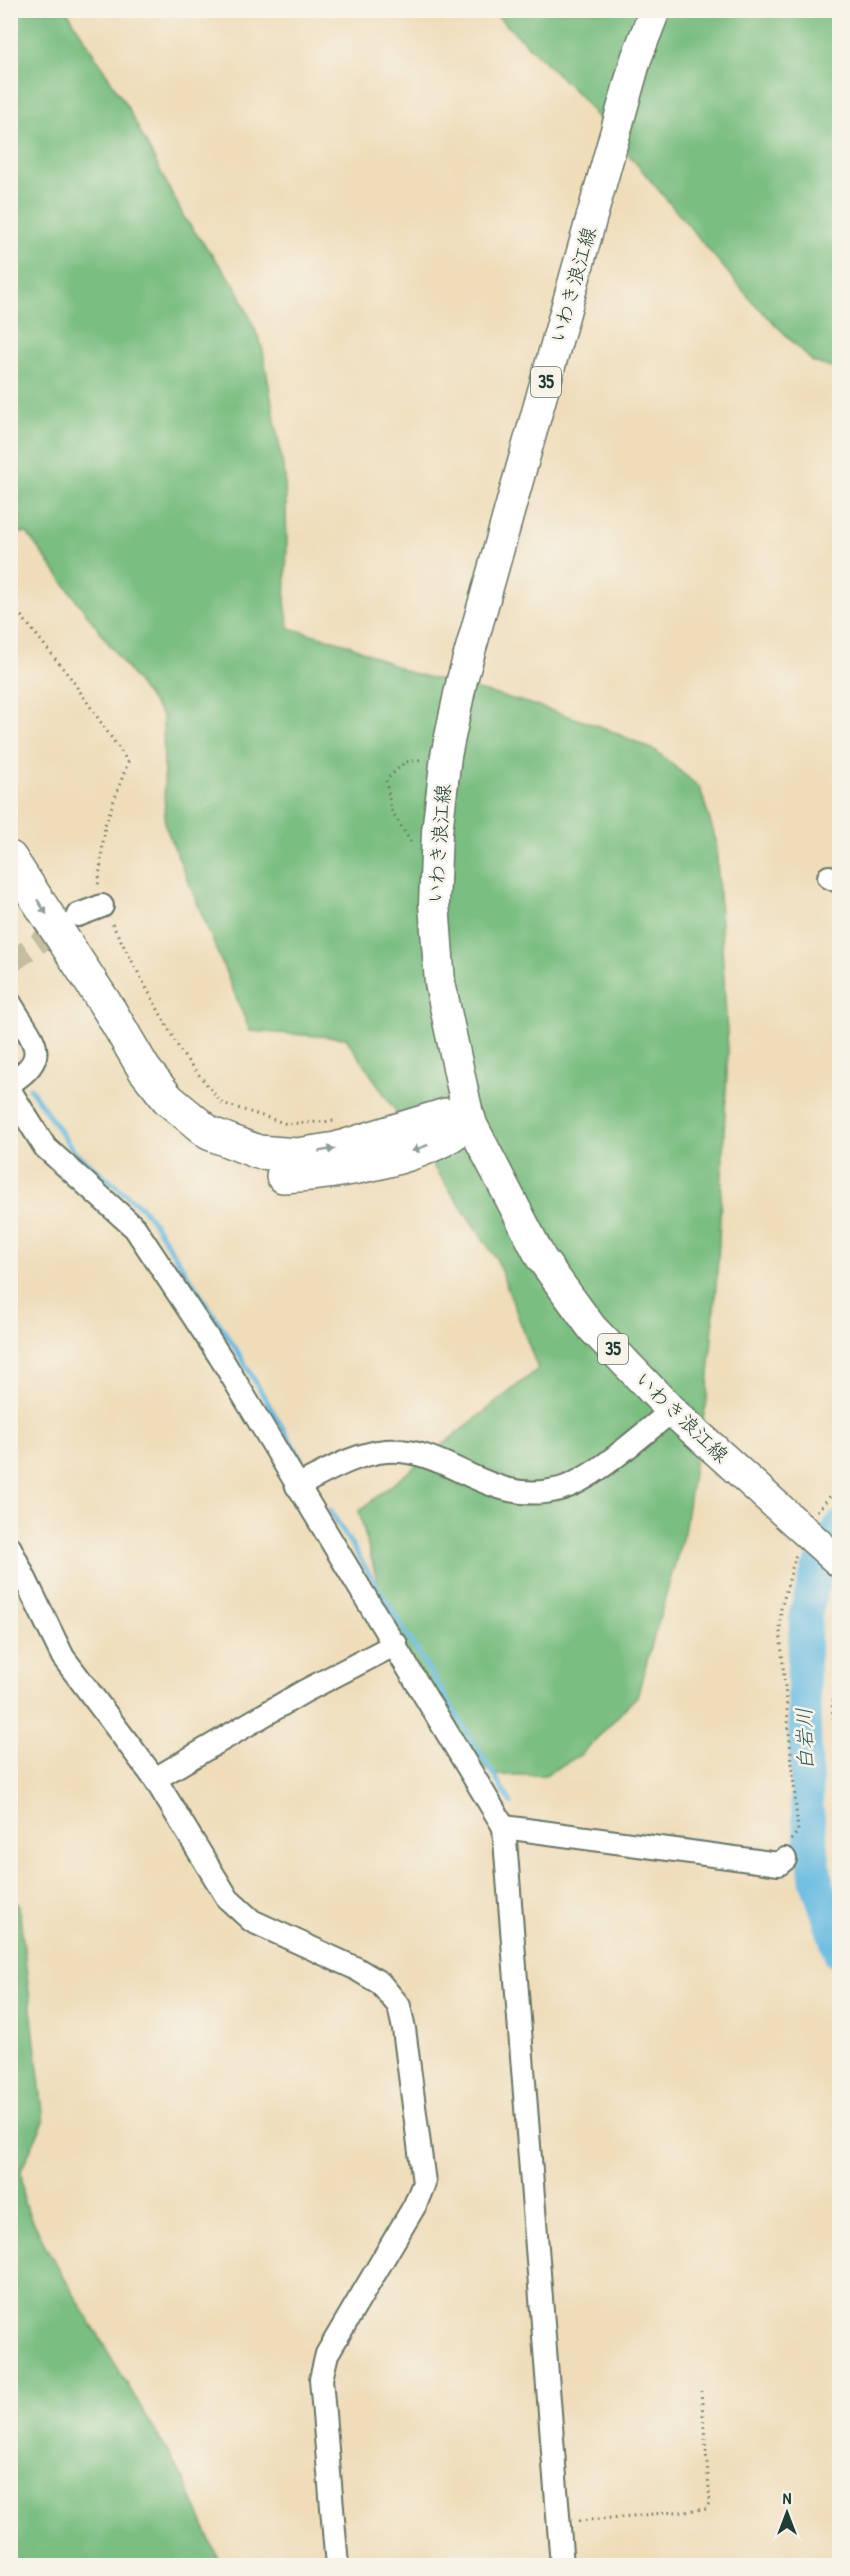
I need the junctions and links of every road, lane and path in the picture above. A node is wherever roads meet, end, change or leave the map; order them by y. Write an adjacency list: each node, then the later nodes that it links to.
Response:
1 (655, 10): 3 (main road, いわき浪江線 / 35)
2 (10, 602): 7 (path)
3 (446, 756): 4 (path); 12 (main road, いわき浪江線 / 35)
4 (416, 849)
5 (10, 858): 12 (highway, one-way to 12)
6 (10, 900): 12 (highway, one-way to 6)
7 (102, 906): 8 (street); 13 (path)
8 (78, 915)
9 (10, 1003): 10 (street)
10 (10, 1083)
11 (10, 1091): 16 (street)
12 (469, 1119): 14 (main road, いわき浪江線 / 35)
13 (346, 1121)
14 (672, 1411): 16 (street); 17 (main road, いわき浪江線 / 35)
15 (840, 1485): 17 (path)
16 (297, 1486): 20 (street)
17 (809, 1532): 19 (main road, いわき浪江線 / 35); 25 (path)
18 (10, 1548): 23 (street)
19 (840, 1563)
20 (396, 1644): 23 (street); 24 (street)
21 (840, 1658): 22 (path)
22 (840, 1760)
23 (155, 1779): 28 (street)
24 (504, 1827): 25 (street); 27 (street)
25 (786, 1852)
26 (701, 2391): 27 (path)
27 (559, 2523): 29 (street)
28 (337, 2565)
29 (562, 2565)

